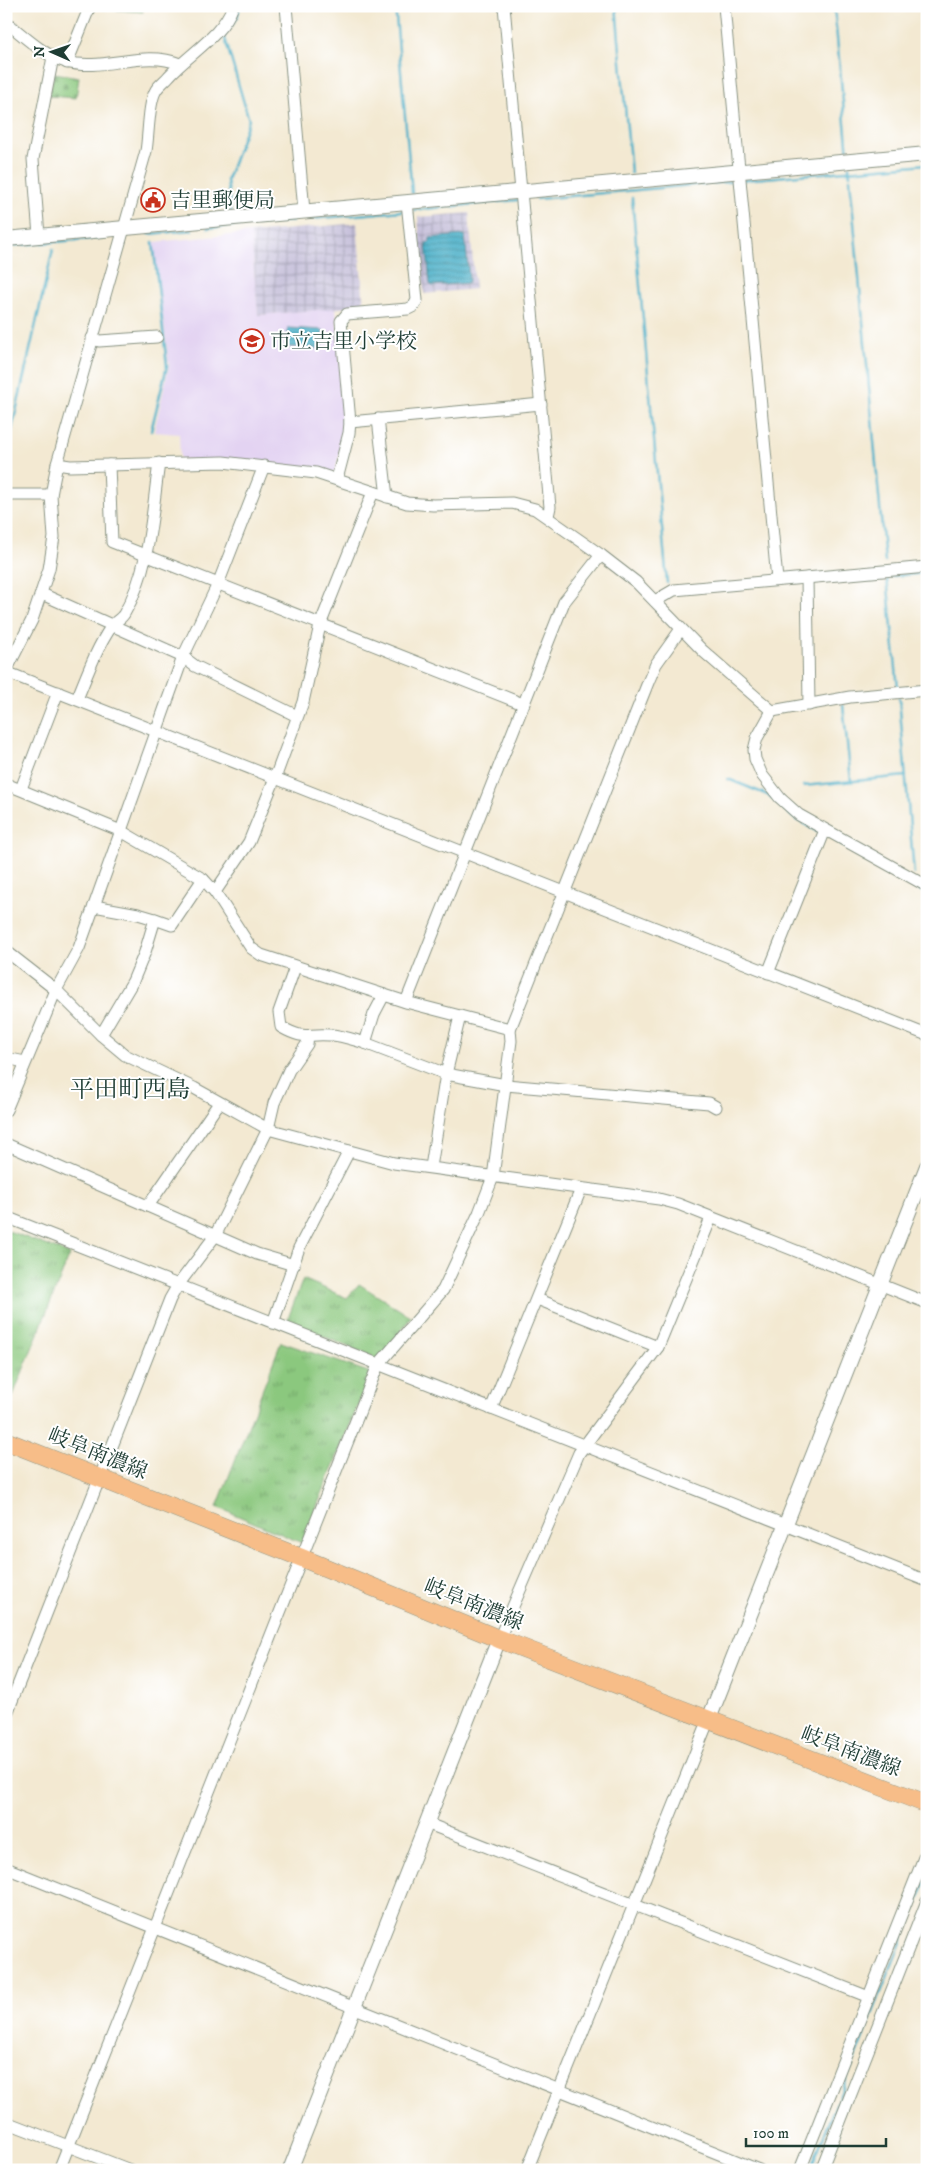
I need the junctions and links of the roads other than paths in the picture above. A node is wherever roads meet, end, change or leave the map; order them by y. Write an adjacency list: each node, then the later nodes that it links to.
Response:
1 (90, 6): 8 (street)
2 (233, 6): 9 (street)
3 (286, 6): 14 (street)
4 (504, 6): 12 (street)
5 (724, 6): 11 (street)
6 (6, 22): 7 (street)
7 (53, 58): 8 (street); 16 (street)
8 (67, 63): 9 (street)
9 (180, 64): 15 (street)
10 (927, 154): 11 (street)
11 (739, 177): 12 (street); 37 (street)
12 (521, 191): 13 (street); 20 (street)
13 (406, 202): 14 (street); 22 (street)
14 (304, 210): 15 (street)
15 (123, 228): 16 (street); 19 (street)
16 (39, 236): 17 (street)
17 (6, 239)
18 (157, 337): 19 (street)
19 (92, 338): 24 (street)
20 (541, 404): 21 (street); 32 (street)
21 (378, 419): 22 (street); 31 (street)
22 (350, 422): 27 (street)
23 (159, 463): 25 (street); 26 (street); 34 (street)
24 (57, 464): 25 (street); 30 (street)
25 (109, 465): 34 (street)
26 (264, 466): 27 (street); 38 (street)
27 (337, 479): 28 (street)
28 (373, 492): 31 (street); 42 (street)
29 (6, 495): 30 (street)
30 (51, 496): 39 (street)
31 (387, 496): 32 (street)
32 (548, 516): 33 (street)
33 (601, 555): 40 (street); 49 (street)
34 (146, 556): 38 (street); 41 (street)
35 (927, 567): 36 (street)
36 (807, 578): 37 (street); 50 (street)
37 (777, 580): 40 (street)
38 (218, 584): 42 (street); 44 (street)
39 (42, 594): 41 (street); 45 (street)
40 (655, 601): 43 (street)
41 (112, 625): 44 (street); 48 (street)
42 (320, 625): 49 (street); 52 (street)
43 (681, 629): 51 (street); 63 (street)
44 (183, 657): 52 (street); 53 (street)
45 (6, 671): 47 (street)
46 (927, 690): 50 (street)
47 (58, 692): 48 (street); 56 (street)
48 (76, 699): 53 (street)
49 (523, 704): 59 (street)
50 (809, 705): 51 (street)
51 (772, 711): 57 (street)
52 (297, 716): 54 (street)
53 (157, 732): 54 (street); 58 (street)
54 (275, 778): 59 (street); 62 (street)
55 (6, 784): 56 (street)
56 (21, 789): 58 (street)
57 (825, 830): 61 (street); 68 (street)
58 (121, 831): 60 (street); 64 (street)
59 (464, 852): 63 (street); 71 (street)
60 (203, 879): 62 (street); 65 (street)
61 (927, 886)
62 (215, 892): 67 (street)
63 (564, 893): 68 (street); 73 (street)
64 (94, 906): 65 (street); 69 (street)
65 (155, 919): 74 (street)
66 (6, 951): 69 (street)
67 (295, 967): 70 (street); 76 (street)
68 (768, 973): 75 (street)
69 (56, 990): 74 (street); 79 (street)
70 (384, 995): 71 (street); 77 (street)
71 (406, 1002): 72 (street)
72 (460, 1016): 73 (street); 80 (street)
73 (510, 1029): 81 (street)
74 (101, 1035): 82 (street)
75 (927, 1035)
76 (308, 1037): 77 (street); 85 (street)
77 (365, 1043): 80 (street)
78 (6, 1058): 79 (street)
79 (25, 1062): 84 (street)
80 (446, 1074): 81 (street); 89 (street)
81 (506, 1085): 83 (street); 90 (street)
82 (219, 1103): 85 (street); 92 (street)
83 (716, 1107)
84 (6, 1110)
85 (268, 1129): 87 (street); 95 (street)
86 (6, 1144): 92 (street)
87 (349, 1150): 89 (street); 96 (street)
88 (927, 1166): 97 (street)
89 (431, 1167): 90 (street)
90 (493, 1177): 91 (street); 103 (street)
91 (581, 1189): 94 (street); 99 (street)
92 (148, 1206): 95 (street)
93 (6, 1217): 98 (street)
94 (711, 1218): 97 (street); 102 (street)
95 (215, 1236): 96 (street); 98 (street)
96 (294, 1265): 101 (street)
97 (880, 1283): 100 (street); 108 (street)
98 (178, 1285): 101 (street); 107 (street)
99 (537, 1299): 102 (street); 104 (street)
100 (927, 1303)
101 (273, 1324): 103 (street)
102 (658, 1347): 106 (street)
103 (378, 1365): 104 (street); 109 (street)
104 (491, 1408): 106 (street)
105 (6, 1441): 107 (main road, 岐阜南濃線)
106 (583, 1444): 108 (street); 111 (street)
107 (100, 1478): 109 (main road, 岐阜南濃線); 112 (street)
108 (785, 1525): 110 (street); 113 (street)
109 (302, 1558): 111 (main road, 岐阜南濃線); 121 (street)
110 (927, 1580)
111 (499, 1640): 113 (main road, 岐阜南濃線); 115 (street)
112 (6, 1716)
113 (709, 1719): 114 (main road, 岐阜南濃線); 119 (street)
114 (927, 1804)
115 (426, 1823): 119 (street); 123 (street)
116 (927, 1850): 122 (street)
117 (6, 1868): 121 (street)
118 (927, 1901): 120 (street)
119 (635, 1904): 122 (street); 124 (street)
120 (923, 1922): 133 (street)
121 (155, 1928): 123 (street); 126 (street)
122 (869, 1997): 132 (street)
123 (353, 2007): 124 (street); 129 (street)
124 (558, 2089): 130 (street); 131 (street)
125 (6, 2122): 126 (street)
126 (68, 2146): 127 (street); 128 (street)
127 (59, 2170)
128 (130, 2170)
129 (290, 2170)
130 (527, 2170)
131 (759, 2170)
132 (800, 2170)
133 (820, 2170)

